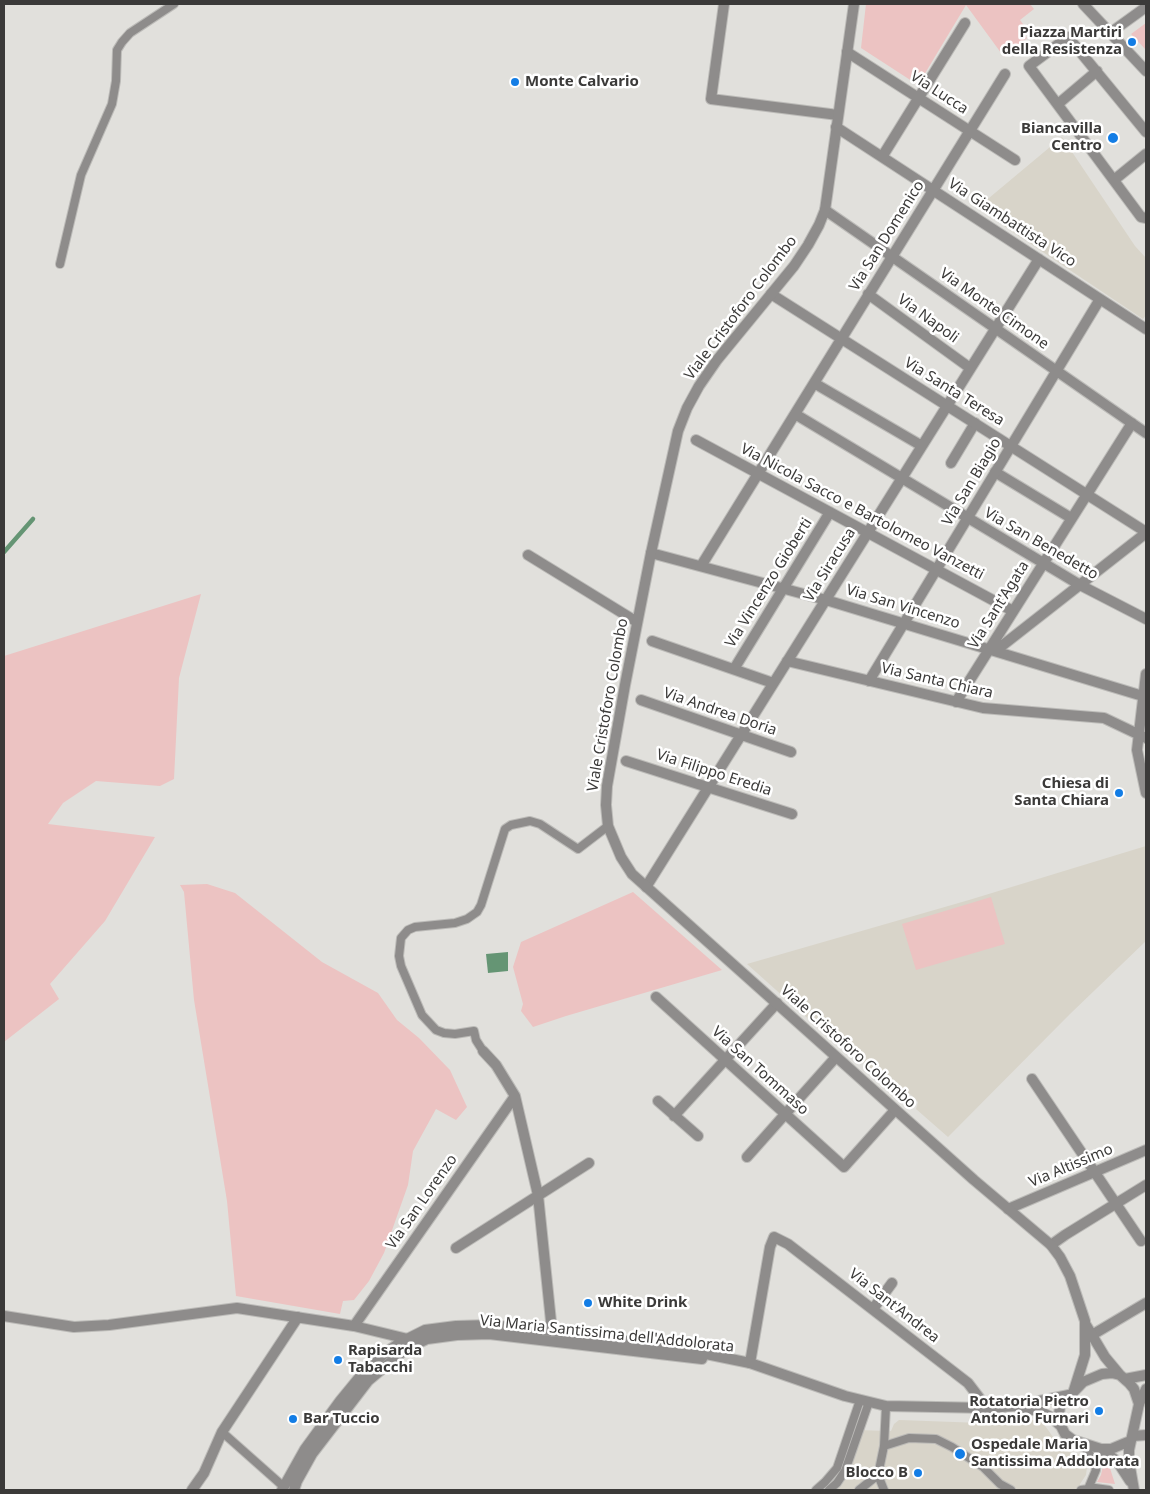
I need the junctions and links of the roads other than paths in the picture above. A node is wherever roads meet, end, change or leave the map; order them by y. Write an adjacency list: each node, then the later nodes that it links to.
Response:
1 (174, 4): 27 (lane)
2 (724, 4): 14 (street)
3 (854, 4): 8 (street, Viale Cristoforo Colombo)
4 (1083, 4): 7 (street)
5 (1146, 7): 7 (street)
6 (965, 23): 12 (street)
7 (1110, 33): 10 (street)
8 (847, 52): 12 (street, Via Lucca); 14 (street, Viale Cristoforo Colombo)
9 (1097, 71): 13 (street); 13 (street); 17 (street)
10 (1146, 71)
11 (1005, 74): 16 (street, Via San Domenico)
12 (918, 98): 16 (street, Via Lucca); 19 (street)
13 (1058, 104): 21 (street)
14 (838, 115): 15 (street, Viale Cristoforo Colombo)
15 (836, 127): 19 (street, Via Giambattista Vico); 23 (street, Viale Cristoforo Colombo)
16 (970, 130): 20 (street, Via Lucca); 22 (street, Via San Domenico)
17 (1146, 132)
18 (1146, 154): 21 (street)
19 (882, 157): 22 (street, Via Giambattista Vico)
20 (1015, 160)
21 (1114, 180): 24 (street)
22 (933, 190): 25 (street, Via San Domenico); 26 (street, Via Giambattista Vico)
23 (824, 210): 25 (street, Via Monte Cimone); 28 (street, Viale Cristoforo Colombo)
24 (1146, 218)
25 (892, 256): 29 (street, Via San Domenico); 31 (street, Via Monte Cimone)
26 (1038, 259): 30 (street, Via Giambattista Vico); 31 (street, Via Siracusa)
27 (60, 264)
28 (771, 294): 33 (street, Via Santa Teresa); 55 (street, Viale Cristoforo Colombo)
29 (868, 294): 33 (street, Via San Domenico); 34 (street, Via Napoli)
30 (1100, 299): 32 (street, Via Giambattista Vico); 35 (street, Via San Biagio)
31 (995, 328): 34 (street, Via Siracusa); 35 (street, Via Monte Cimone)
32 (1146, 329)
33 (841, 339): 36 (street, Via San Domenico); 37 (street, Via Santa Teresa)
34 (970, 368): 37 (street, Via Siracusa)
35 (1057, 370): 39 (street, Via Monte Cimone); 44 (street, Via San Biagio)
36 (814, 383): 38 (street, Via San Domenico); 43 (street)
37 (947, 406): 40 (street, Via Santa Teresa); 43 (street, Via Siracusa)
38 (795, 414): 47 (street, Via San Domenico); 48 (street, Via San Benedetto)
39 (1132, 422): 41 (street, Via Monte Cimone); 49 (street, Via Sant'Agata)
40 (975, 423): 44 (street, Via Santa Teresa); 45 (street)
41 (1146, 433)
42 (696, 440): 47 (street, Via Nicola Sacco e Bartolomeo Vanzetti)
43 (922, 446): 48 (street, Via Siracusa)
44 (1011, 446): 46 (street, Via San Biagio); 49 (street, Via Santa Teresa)
45 (951, 463)
46 (995, 472): 51 (street, Via San Biagio); 52 (street)
47 (758, 474): 50 (street, Via Nicola Sacco e Bartolomeo Vanzetti); 58 (street, Via San Domenico)
48 (902, 478): 51 (street, Via San Benedetto); 53 (street, Via Siracusa)
49 (1087, 494): 52 (street, Via Sant'Agata); 54 (street, Via Santa Teresa)
50 (830, 512): 53 (street, Via Nicola Sacco e Bartolomeo Vanzetti); 61 (street, Via Vincenzo Gioberti)
51 (968, 518): 57 (street, Via San Benedetto); 59 (street, Via San Biagio)
52 (1071, 518): 57 (street, Via Sant'Agata)
53 (868, 532): 59 (street, Via Nicola Sacco e Bartolomeo Vanzetti); 62 (street, Via Siracusa)
54 (1146, 533): 60 (street)
55 (651, 552): 58 (street, Via San Vincenzo); 65 (street, Viale Cristoforo Colombo)
56 (528, 555): 65 (street)
57 (1043, 563): 60 (street, Via San Benedetto); 63 (street, Via Sant'Agata)
58 (701, 566): 61 (street, Via San Vincenzo)
59 (936, 569): 63 (street, Via Nicola Sacco e Bartolomeo Vanzetti); 66 (street, Via San Biagio)
60 (1080, 585): 64 (street, Via San Benedetto); 68 (street)
61 (784, 588): 62 (street, Via San Vincenzo); 70 (street, Via Vincenzo Gioberti)
62 (826, 600): 66 (street, Via San Vincenzo); 69 (street, Via Siracusa)
63 (1013, 611): 68 (street, Via Sant'Agata)
64 (1146, 619)
65 (637, 622): 84 (street, Viale Cristoforo Colombo)
66 (904, 623): 68 (street, Via San Vincenzo); 72 (street, Via San Biagio)
67 (652, 641): 70 (street)
68 (989, 649): 74 (street, Via San Vincenzo); 76 (street, Via Sant'Agata)
69 (787, 661): 72 (street, Via Santa Chiara); 73 (street, Via Siracusa)
70 (734, 669): 73 (street)
71 (1146, 674): 74 (street)
72 (869, 681): 76 (street, Via Santa Chiara)
73 (773, 683): 77 (street, Via Siracusa)
74 (1145, 696): 78 (street)
75 (640, 700): 77 (street, Via Andrea Doria)
76 (956, 702): 78 (street, Via Santa Chiara)
77 (741, 735): 79 (street, Via Andrea Doria); 81 (street, Via Siracusa)
78 (1142, 736): 82 (street)
79 (790, 752)
80 (626, 761): 81 (street, Via Filippo Eredia)
81 (708, 787): 83 (street, Via Filippo Eredia); 85 (street, Via Siracusa)
82 (1146, 792)
83 (792, 814)
84 (608, 826): 85 (street, Viale Cristoforo Colombo); 88 (lane)
85 (646, 887): 87 (street, Viale Cristoforo Colombo)
86 (656, 997): 90 (street, Via San Tommaso)
87 (777, 1003): 89 (street, Viale Cristoforo Colombo); 90 (street)
88 (483, 1051): 92 (street)
89 (836, 1057): 94 (street, Viale Cristoforo Colombo); 95 (street)
90 (725, 1060): 95 (street, Via San Tommaso); 96 (street)
91 (1032, 1079): 101 (street)
92 (515, 1096): 103 (street); 115 (street, Via San Lorenzo)
93 (658, 1101): 96 (street)
94 (895, 1110): 95 (street, Via San Tommaso); 105 (street, Viale Cristoforo Colombo)
95 (786, 1114): 99 (street)
96 (674, 1116): 97 (street)
97 (698, 1136)
98 (1146, 1150): 101 (street, Via Altissimo)
99 (747, 1157)
100 (589, 1163): 103 (street)
101 (1094, 1172): 104 (street); 105 (street, Via Altissimo)
102 (1146, 1185): 104 (street)
103 (538, 1195): 108 (street); 116 (street)
104 (1116, 1204): 106 (street); 107 (street)
105 (1008, 1209): 107 (street, Viale Cristoforo Colombo)
106 (1141, 1241)
107 (1050, 1246): 114 (street, Viale Cristoforo Colombo)
108 (456, 1248)
109 (892, 1283): 111 (street)
110 (1146, 1303): 117 (street)
111 (874, 1309): 120 (street, Via Sant'Andrea); 129 (street, Via Sant'Andrea)
112 (4, 1316): 113 (street)
113 (298, 1317): 115 (street); 131 (street)
114 (1084, 1322): 117 (street); 124 (street)
115 (354, 1326): 118 (street)
116 (552, 1332): 118 (street, Via Maria Santissima dell'Addolorata); 120 (street, Via Maria Santissima dell'Addolorata)
117 (1092, 1335): 122 (street)
118 (409, 1338): 119 (street); 139 (street, Via Maria Santissima dell'Addolorata)
119 (419, 1343): 120 (street, Via Maria Santissima dell'Addolorata); 139 (street, Via Maria Santissima dell'Addolorata)
120 (750, 1363): 125 (street, Via Maria Santissima dell'Addolorata)
121 (1146, 1375): 122 (street)
122 (1123, 1377): 124 (street); 126 (street)
123 (1146, 1389): 126 (street)
124 (1071, 1393): 128 (street); 130 (street)
125 (864, 1401): 127 (street, Via Maria Santissima dell'Addolorata); 141 (lane); 142 (lane)
126 (1139, 1404): 133 (street)
127 (886, 1406): 129 (street, Via Maria Santissima dell'Addolorata); 135 (lane)
128 (1015, 1406): 129 (street, Via Maria Santissima dell'Addolorata); 130 (street)
129 (987, 1408)
130 (1061, 1426): 134 (street)
131 (222, 1432): 139 (lane); 140 (street)
132 (1146, 1435): 133 (street)
133 (1132, 1438): 136 (street); 138 (street)
134 (1081, 1444): 136 (street); 146 (lane)
135 (884, 1446): 137 (lane); 145 (lane)
136 (1100, 1449): 138 (street)
137 (878, 1475): 143 (lane); 144 (lane)
138 (1133, 1487)
139 (286, 1489)
140 (192, 1490)
141 (816, 1490)
142 (828, 1490)
143 (859, 1490)
144 (884, 1490)
145 (1011, 1490)
146 (1085, 1490): 147 (lane)
147 (1109, 1490)

